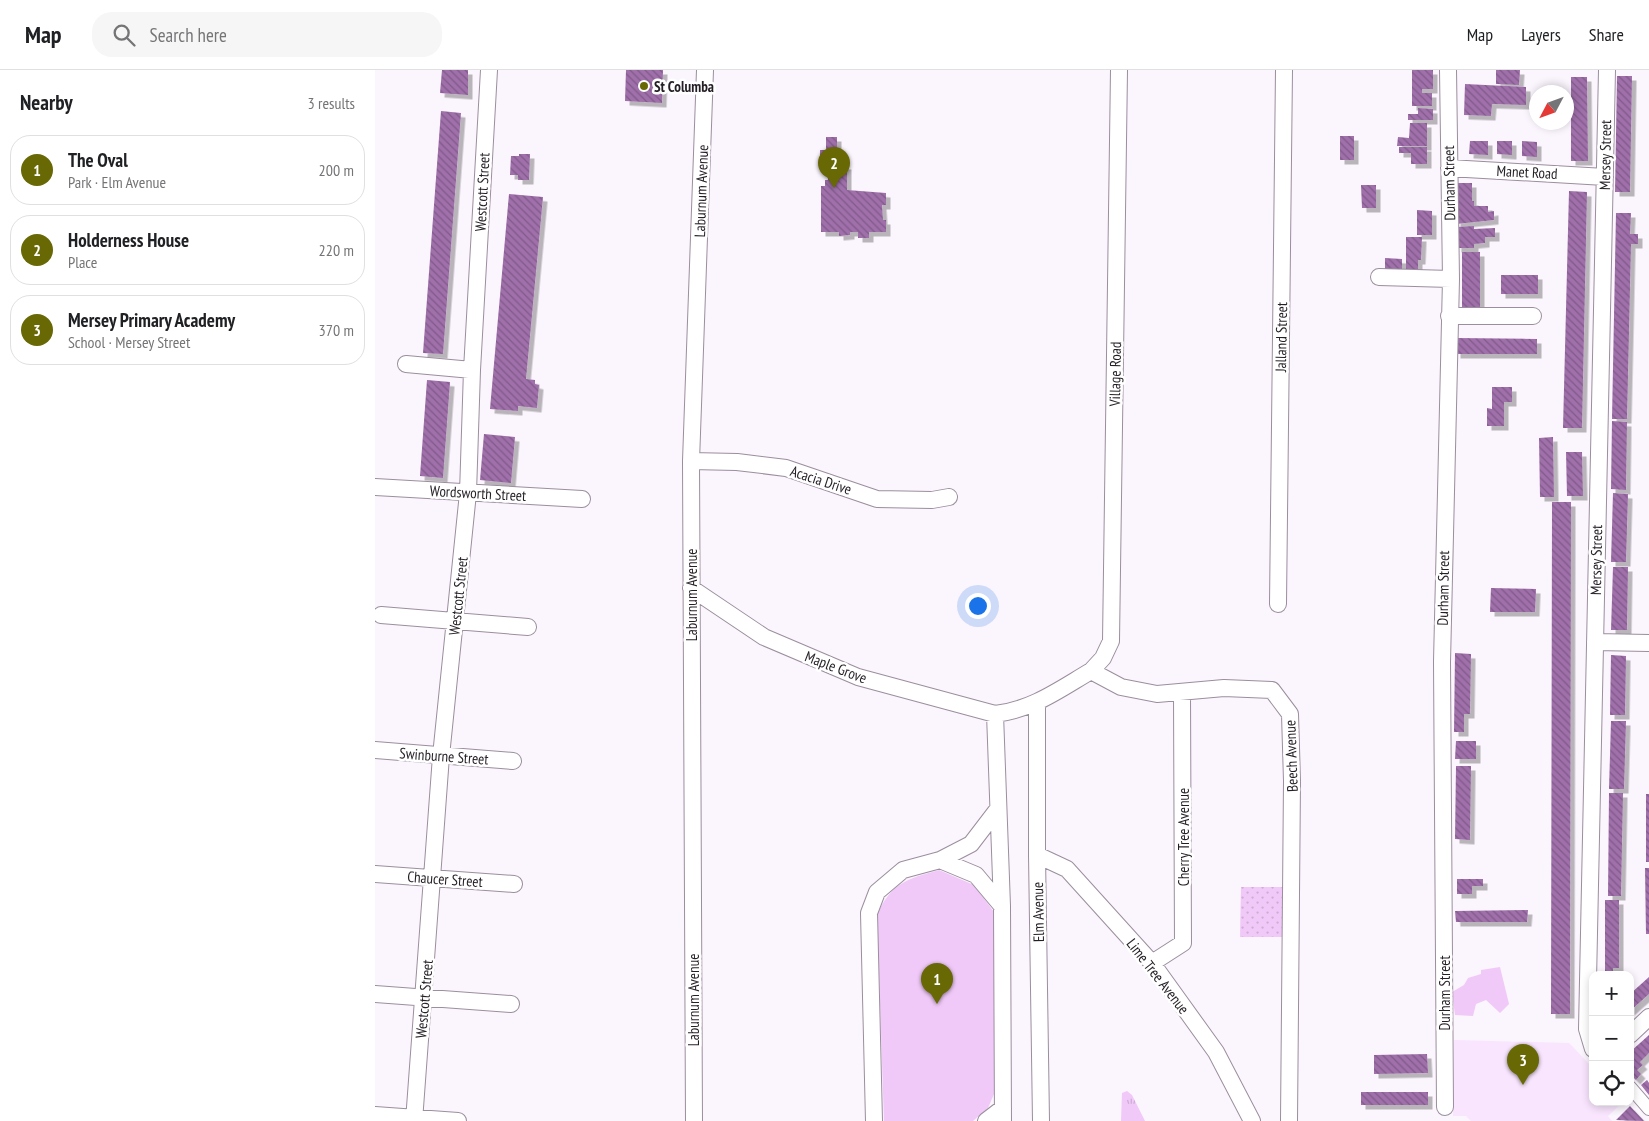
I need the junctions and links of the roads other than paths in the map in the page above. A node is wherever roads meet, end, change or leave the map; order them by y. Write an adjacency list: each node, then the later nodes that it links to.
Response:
1 (489, 70): 14 (street, Westcott Street)
2 (705, 70): 15 (street, Laburnum Avenue)
3 (1119, 70): 27 (street, Village Road)
4 (1284, 70): 21 (street, Jalland Street)
5 (1448, 70): 7 (street, Durham Street)
6 (1607, 70): 8 (street, Mersey Street)
7 (1449, 168): 8 (street, Manet Road); 10 (street, Durham Street)
8 (1605, 176): 25 (street, Mersey Street)
9 (1379, 277): 10 (street)
10 (1451, 279): 11 (street, Durham Street)
11 (1449, 316): 12 (street); 49 (street, Durham Street)
12 (1533, 316)
13 (406, 364): 14 (street)
14 (472, 370): 17 (street, Westcott Street)
15 (691, 461): 18 (street, Acacia Drive); 20 (street, Laburnum Avenue)
16 (375, 487): 17 (street, Wordsworth Street)
17 (468, 493): 19 (street, Wordsworth Street); 23 (street, Westcott Street)
18 (949, 497)
19 (582, 499)
20 (691, 588): 30 (street, Maple Grove); 55 (street, Laburnum Avenue)
21 (1278, 604)
22 (381, 616): 23 (street)
23 (455, 622): 24 (street); 32 (street, Westcott Street)
24 (528, 627)
25 (1595, 642): 26 (street); 47 (street, Mersey Street)
26 (1649, 643)
27 (1091, 671): 28 (street, Beech Avenue); 29 (street)
28 (1182, 694): 41 (street, Cherry Tree Avenue); 60 (street, Beech Avenue)
29 (1037, 703): 30 (street); 35 (street, Elm Avenue)
30 (995, 714): 34 (street)
31 (375, 750): 32 (street, Swinburne Street)
32 (441, 756): 33 (street, Swinburne Street); 38 (street, Westcott Street)
33 (513, 761)
34 (997, 810): 36 (street); 40 (street)
35 (1037, 855): 41 (street, Lime Tree Avenue); 58 (street, Elm Avenue)
36 (940, 860): 40 (street); 56 (street)
37 (375, 874): 38 (street, Chaucer Street)
38 (434, 879): 39 (street, Chaucer Street); 43 (street, Westcott Street)
39 (514, 884)
40 (1002, 906): 51 (street)
41 (1152, 963): 59 (street, Lime Tree Avenue)
42 (375, 994): 43 (street)
43 (424, 999): 44 (street); 53 (street, Westcott Street)
44 (511, 1004)
45 (1649, 1017): 46 (street)
46 (1634, 1031)
47 (1589, 1036)
48 (1634, 1092): 50 (street)
49 (1445, 1107)
50 (1649, 1109)
51 (1003, 1114): 57 (street)
52 (375, 1115): 53 (street)
53 (414, 1119): 54 (street)
54 (459, 1121)
55 (694, 1121)
56 (874, 1121)
57 (987, 1121)
58 (1041, 1121)
59 (1252, 1121)
60 (1289, 1121)

